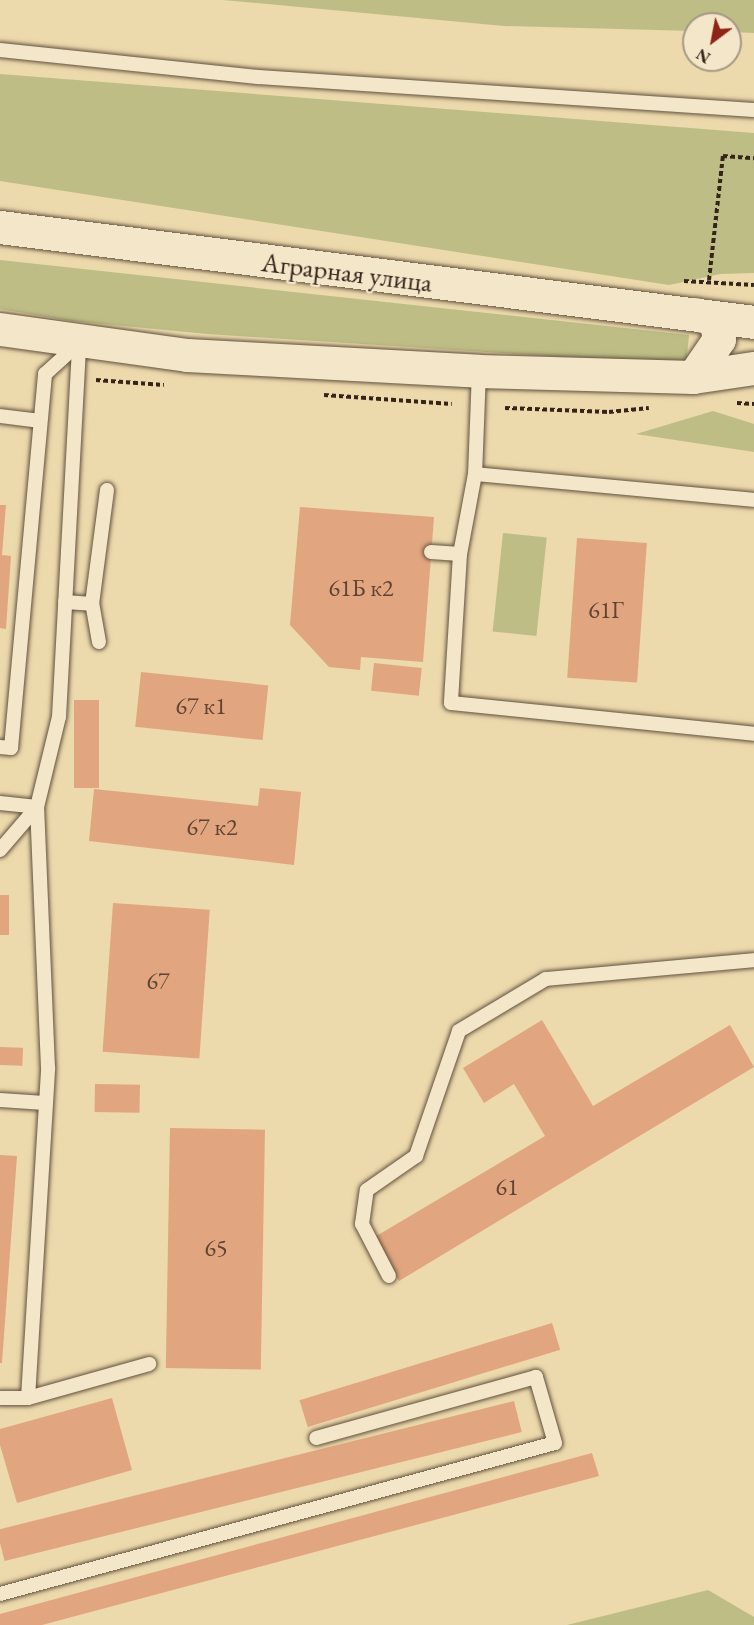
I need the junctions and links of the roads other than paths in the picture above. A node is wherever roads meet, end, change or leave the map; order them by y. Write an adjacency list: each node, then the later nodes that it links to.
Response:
1 (0, 50): 2 (lane)
2 (754, 110)
3 (0, 226): 4 (street, Аграрная улица)
4 (695, 314): 5 (street, Аграрная улица); 10 (street, Аграрная улица)
5 (754, 322)
6 (0, 329): 7 (street)
7 (79, 343): 9 (street); 12 (lane); 18 (lane)
8 (754, 368): 10 (street)
9 (479, 371): 10 (street); 13 (lane)
10 (693, 377)
11 (0, 416): 12 (lane)
12 (40, 420): 22 (lane)
13 (474, 474): 15 (lane); 17 (lane)
14 (107, 490): 19 (lane)
15 (754, 500)
16 (431, 552): 17 (lane)
17 (460, 554): 21 (lane)
18 (65, 602): 19 (lane); 24 (lane)
19 (92, 604): 20 (lane)
20 (99, 642)
21 (754, 734)
22 (0, 747)
23 (0, 803): 24 (lane)
24 (36, 807): 25 (lane); 28 (lane)
25 (0, 850)
26 (754, 960): 29 (lane)
27 (0, 1100): 28 (lane)
28 (45, 1103): 32 (lane)
29 (389, 1276)
30 (149, 1364): 32 (lane)
31 (0, 1398): 32 (lane)
32 (28, 1398)
33 (316, 1438): 34 (lane)
34 (0, 1594)

